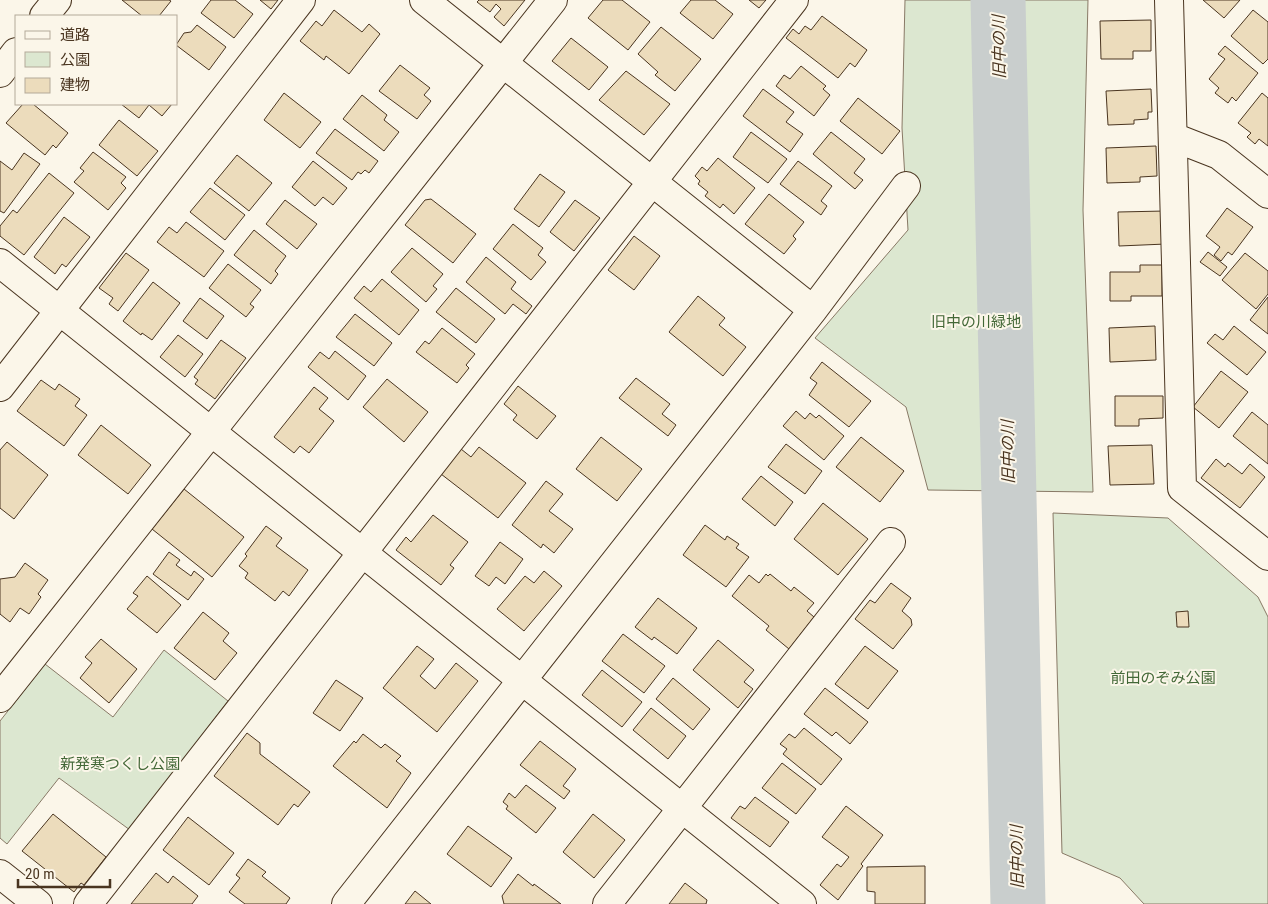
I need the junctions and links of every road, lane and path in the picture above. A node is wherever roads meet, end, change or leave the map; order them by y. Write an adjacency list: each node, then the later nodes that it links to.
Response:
1 (57, 0): 7 (street)
2 (301, 0): 17 (street)
3 (424, 0): 9 (street)
4 (553, 0): 9 (street)
5 (794, 0): 12 (street)
6 (1169, 0): 11 (street)
7 (45, 15)
8 (15, 53): 10 (street)
9 (503, 64): 12 (street); 19 (street)
10 (0, 73)
11 (1173, 137): 14 (street); 22 (street)
12 (652, 180): 16 (street); 21 (street)
13 (906, 186): 16 (street)
14 (1268, 194)
15 (0, 263): 17 (street)
16 (813, 310): 23 (street)
17 (60, 311): 18 (street); 19 (street)
18 (0, 387)
19 (212, 431): 21 (street); 24 (street)
20 (891, 542): 25 (street)
21 (363, 551): 23 (street); 28 (street)
22 (1266, 551)
23 (523, 679): 25 (street); 29 (street)
24 (0, 698)
25 (684, 808): 30 (street); 31 (street)
26 (0, 874): 27 (street)
27 (38, 904)
28 (88, 904)
29 (346, 904)
30 (607, 904)
31 (802, 904)

